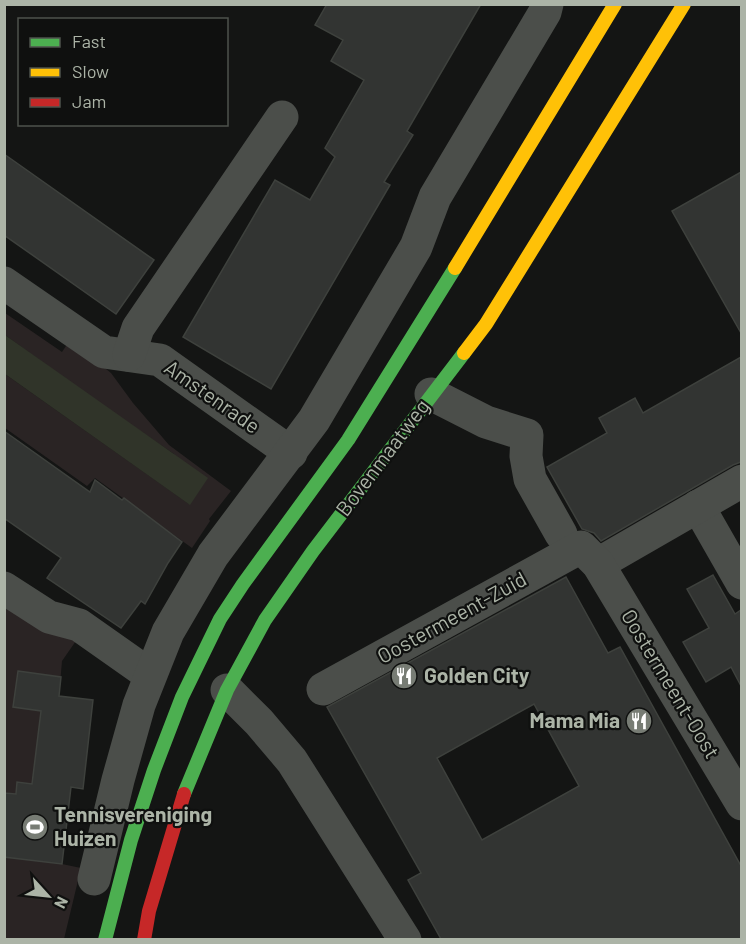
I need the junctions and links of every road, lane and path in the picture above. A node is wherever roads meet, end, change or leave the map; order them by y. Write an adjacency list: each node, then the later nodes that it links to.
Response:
1 (548, 4): 8 (street)
2 (615, 4): 19 (street, Bovenmaatweg)
3 (684, 4): 7 (street, Bovenmaatweg)
4 (282, 117): 6 (street)
5 (4, 283): 6 (street, Amstenrade)
6 (129, 355): 8 (street, Amstenrade)
7 (431, 394): 11 (street, Oostermeent-Oost); 16 (street, Bovenmaatweg)
8 (291, 453): 14 (street)
9 (741, 481): 10 (street, Oostermeent-Zuid)
10 (698, 506): 11 (street, Oostermeent-Zuid); 12 (street)
11 (580, 548): 15 (street, Oostermeent-Zuid); 17 (street, Oostermeent-Oost)
12 (741, 584)
13 (4, 588): 14 (street)
14 (150, 675): 18 (street)
15 (323, 689)
16 (227, 690): 20 (street, Bovenmaatweg); 21 (street)
17 (741, 804)
18 (94, 879)
19 (105, 939)
20 (144, 939)
21 (405, 939)

